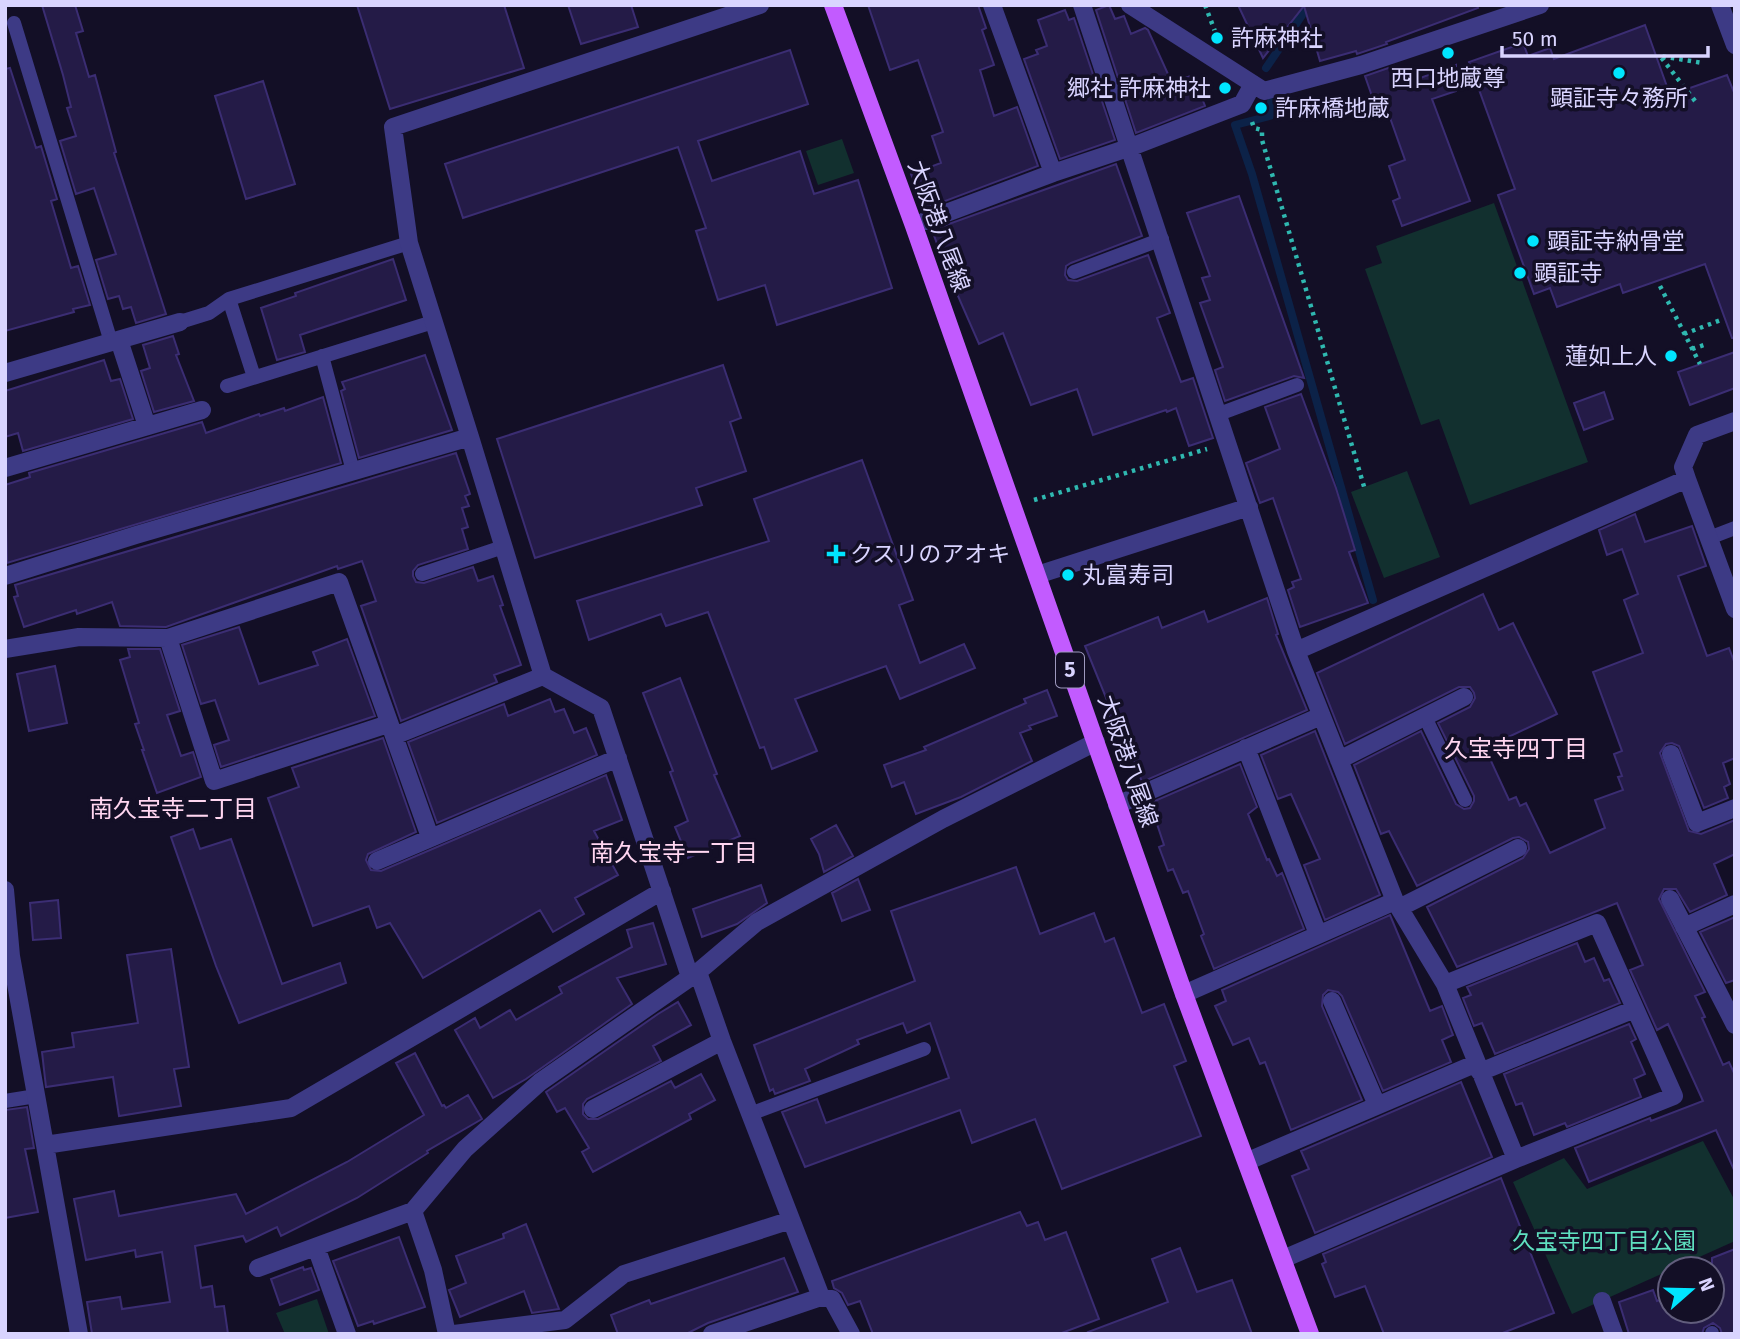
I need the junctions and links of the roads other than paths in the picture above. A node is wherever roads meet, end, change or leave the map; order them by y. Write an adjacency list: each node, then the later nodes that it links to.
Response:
1 (760, 5): 15 (street)
2 (833, 5): 39 (main road, 大阪港八尾線 / 5)
3 (992, 5): 12 (street)
4 (1083, 5): 11 (street)
5 (1130, 5): 10 (street)
6 (1720, 5): 9 (street)
7 (1534, 6): 10 (street)
8 (13, 23): 20 (lane)
9 (1735, 45)
10 (1254, 84): 11 (street)
11 (1131, 147): 12 (street); 14 (street)
12 (1053, 173): 13 (street)
13 (925, 221)
14 (1161, 239): 16 (lane); 27 (street)
15 (409, 243): 17 (lane); 19 (street)
16 (1074, 272)
17 (229, 299): 18 (lane); 23 (lane)
18 (180, 322): 20 (street)
19 (433, 322): 21 (lane); 30 (street)
20 (115, 341): 22 (street); 29 (street)
21 (322, 356): 23 (lane); 32 (lane)
22 (5, 373)
23 (254, 377): 25 (lane)
24 (1297, 385): 27 (lane)
25 (227, 386)
26 (202, 410): 29 (street)
27 (1219, 414): 34 (street)
28 (1735, 421): 33 (street)
29 (147, 426): 31 (street)
30 (470, 437): 32 (street); 37 (street)
31 (5, 468)
32 (353, 471): 40 (street)
33 (1688, 479): 36 (street); 44 (street)
34 (1249, 507): 39 (street); 44 (street)
35 (1735, 528): 36 (lane)
36 (1709, 538): 41 (street)
37 (503, 547): 38 (lane); 45 (street)
38 (422, 574)
39 (1037, 575): 50 (main road, 大阪港八尾線 / 5)
40 (5, 576)
41 (1735, 609)
42 (168, 638): 43 (street); 49 (street); 49 (street)
43 (5, 649)
44 (1296, 651): 47 (street)
45 (543, 676): 49 (street); 53 (street)
46 (1464, 697): 48 (street)
47 (1321, 716): 51 (street); 54 (street)
48 (1425, 717): 54 (street); 55 (lane)
49 (391, 730): 58 (street)
50 (1096, 742): 56 (main road, 大阪港八尾線 / 5); 69 (street)
51 (1246, 748): 56 (street); 67 (street)
52 (1671, 754): 57 (street)
53 (618, 758): 58 (street); 62 (street)
54 (1339, 760): 64 (street)
55 (1465, 800)
56 (1117, 805): 71 (main road, 大阪港八尾線 / 5)
57 (1735, 808)
58 (430, 837): 60 (street)
59 (1518, 848): 64 (street)
60 (377, 861)
61 (5, 890): 68 (street)
62 (662, 891): 69 (street); 83 (street)
63 (1670, 900): 66 (street)
64 (1397, 904): 67 (street); 70 (street)
65 (1735, 904): 66 (street)
66 (1684, 927): 74 (street)
67 (1318, 934): 71 (street)
68 (8, 956): 78 (street)
69 (694, 975): 75 (street); 86 (street)
70 (1445, 984): 73 (street); 77 (street)
71 (1184, 994): 85 (main road, 大阪港八尾線 / 5)
72 (1332, 1001): 80 (street)
73 (1635, 1009): 77 (street); 84 (street)
74 (1735, 1025)
75 (722, 1041): 81 (street); 82 (street)
76 (924, 1049): 82 (lane)
77 (1478, 1067): 80 (street); 84 (street)
78 (36, 1096): 79 (lane); 83 (street)
79 (5, 1101)
80 (1377, 1105): 85 (street)
81 (593, 1109)
82 (750, 1114): 87 (street)
83 (45, 1145): 93 (street)
84 (1516, 1159): 89 (street)
85 (1248, 1161): 89 (main road, 大阪港八尾線 / 5)
86 (412, 1211): 88 (street); 95 (street)
87 (791, 1220): 91 (street); 96 (street)
88 (316, 1247): 90 (street); 94 (street)
89 (1283, 1259): 99 (main road, 大阪港八尾線 / 5)
90 (258, 1268)
91 (821, 1297): 97 (street); 98 (street)
92 (1601, 1301): 100 (street)
93 (79, 1334)
94 (347, 1334)
95 (447, 1334)
96 (454, 1334)
97 (712, 1334)
98 (851, 1334)
99 (1310, 1334)
100 (1614, 1334)

